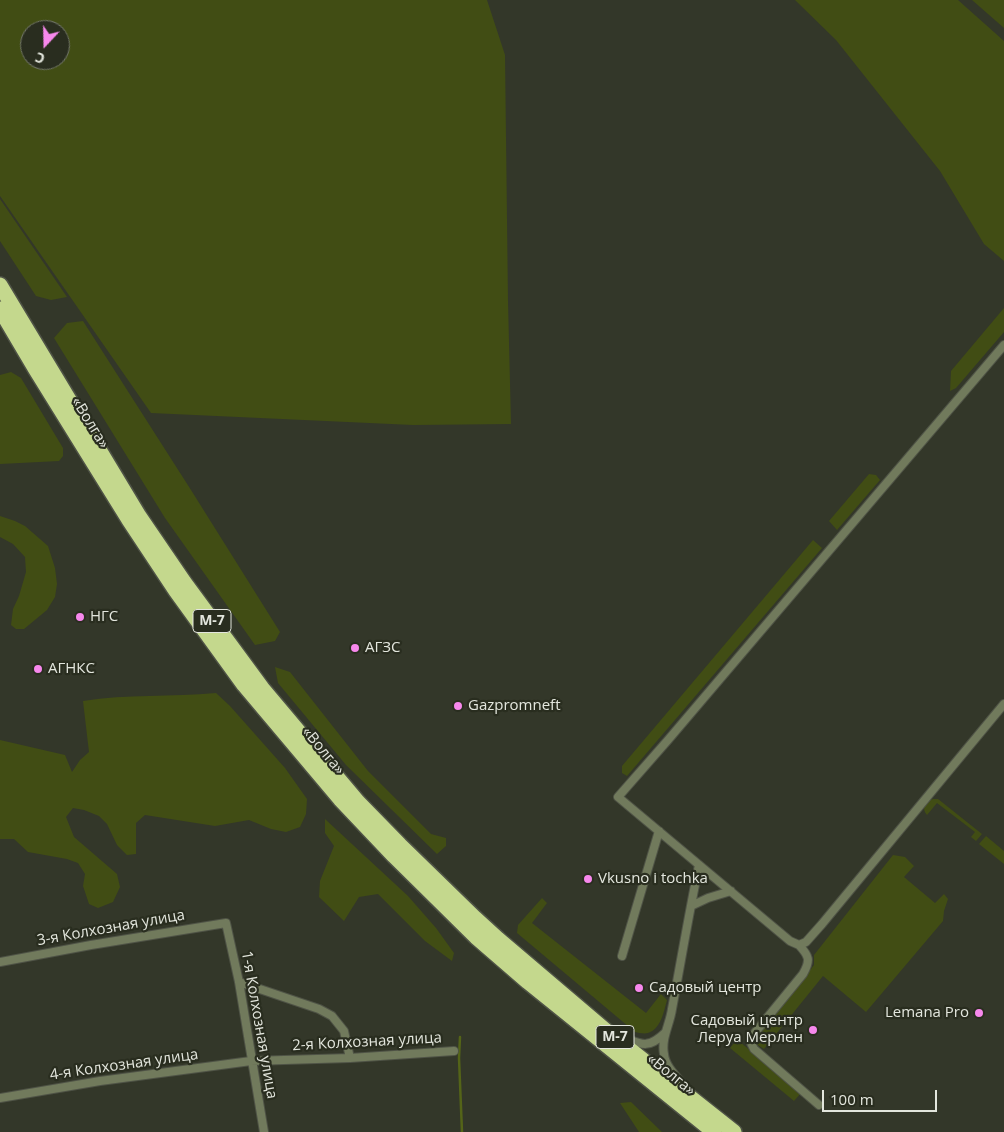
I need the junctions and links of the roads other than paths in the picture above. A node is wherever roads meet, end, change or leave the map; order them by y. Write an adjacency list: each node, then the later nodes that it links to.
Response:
1 (0, 285): 14 (highway, «Волга» / М-7)
2 (0, 309): 23 (highway, «Волга» / М-7)
3 (1004, 344): 5 (street)
4 (1004, 704): 10 (street)
5 (659, 831): 6 (street); 11 (street)
6 (699, 865): 7 (street); 8 (street)
7 (731, 891): 8 (street); 10 (street)
8 (691, 906): 15 (street)
9 (226, 923): 12 (street, 3-я Колхозная улица); 13 (street, 1-я Колхозная улица)
10 (799, 945): 20 (street)
11 (622, 956)
12 (0, 962)
13 (238, 982): 17 (street); 18 (street, 1-я Колхозная улица)
14 (605, 1030): 15 (street); 21 (highway, «Волга» / М-7)
15 (665, 1033): 21 (street)
16 (454, 1051): 17 (street, 2-я Колхозная улица)
17 (350, 1058): 18 (street, 2-я Колхозная улица)
18 (252, 1061): 19 (street, 4-я Колхозная улица); 22 (street, 1-я Колхозная улица)
19 (0, 1098)
20 (819, 1105)
21 (703, 1107): 24 (highway, «Волга» / М-7)
22 (264, 1132)
23 (714, 1132)
24 (734, 1132)

